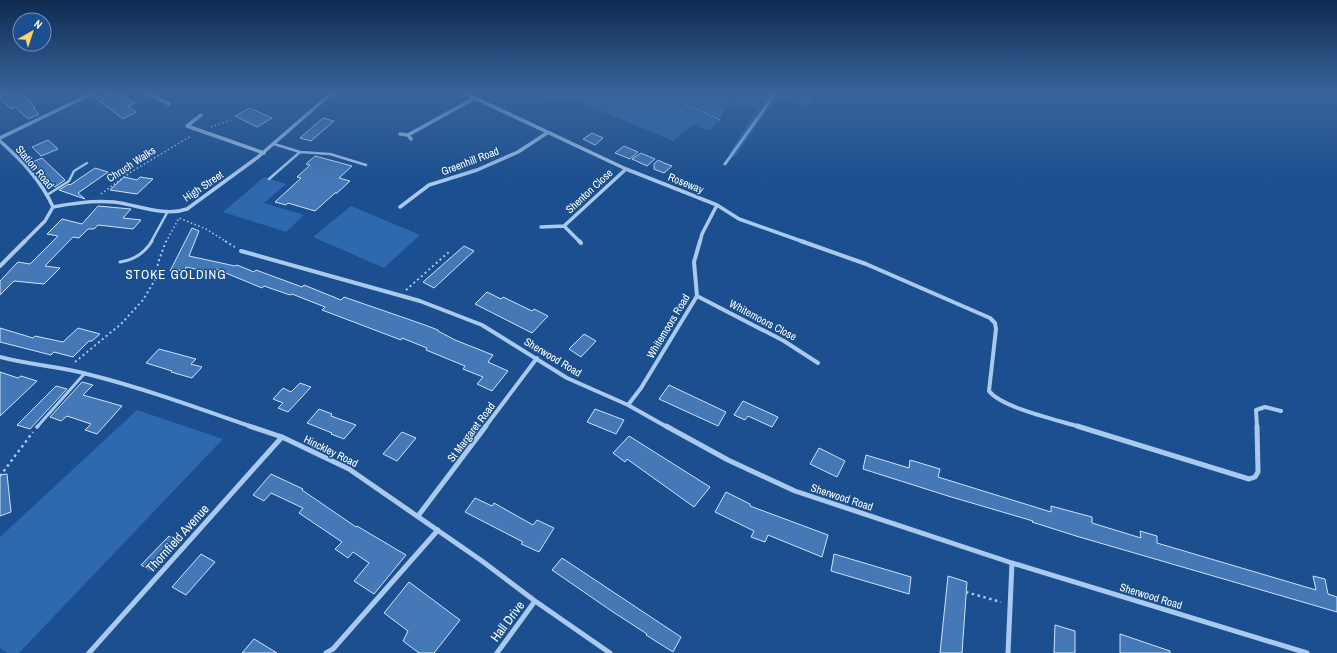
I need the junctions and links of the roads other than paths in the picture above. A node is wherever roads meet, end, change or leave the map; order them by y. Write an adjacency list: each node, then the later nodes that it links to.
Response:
1 (35, 121): 9 (street)
2 (193, 121): 13 (street)
3 (300, 121): 11 (street, High Street)
4 (432, 121): 8 (street)
5 (522, 121): 6 (street, Roseway)
6 (547, 133): 16 (street, Roseway); 21 (street, Greenhill Road)
7 (400, 134): 8 (street)
8 (408, 135): 10 (street)
9 (0, 139): 18 (street, Station Road)
10 (411, 139)
11 (274, 144): 12 (lane); 13 (street, High Street)
12 (300, 152): 15 (lane); 17 (lane)
13 (264, 153): 22 (street, High Street)
14 (87, 163): 18 (lane)
15 (366, 164)
16 (626, 169): 19 (street, Roseway); 23 (street, Shenton Close)
17 (269, 179)
18 (47, 195): 20 (street, Station Road)
19 (717, 205): 29 (street, Whitemoors Road); 35 (street, Roseway)
20 (53, 207): 22 (street, High Street); 28 (street)
21 (400, 207)
22 (168, 211): 27 (lane)
23 (564, 226): 24 (street); 25 (street)
24 (541, 227)
25 (581, 243)
26 (241, 251): 31 (street, Sherwood Road)
27 (120, 262)
28 (0, 266)
29 (697, 296): 32 (street, Whitemoors Close); 34 (street, Whitemoors Road)
30 (0, 357): 33 (street, Hinckley Road)
31 (537, 358): 34 (street, Sherwood Road); 38 (street, St Margaret Road)
32 (818, 363)
33 (84, 373): 36 (lane); 37 (street, Hinckley Road)
34 (628, 406): 40 (street, Sherwood Road)
35 (1281, 411)
36 (37, 427)
37 (282, 438): 38 (street, Hinckley Road); 42 (street, Thornfield Avenue)
38 (418, 516): 39 (street, Hinckley Road)
39 (438, 530): 41 (street, Hinckley Road); 43 (street)
40 (1012, 563): 46 (street); 47 (street, Sherwood Road)
41 (535, 601): 44 (street, Hall Drive); 45 (street, Hinckley Road)
42 (89, 653)
43 (326, 653)
44 (497, 653)
45 (610, 653)
46 (1008, 653)
47 (1307, 653)

